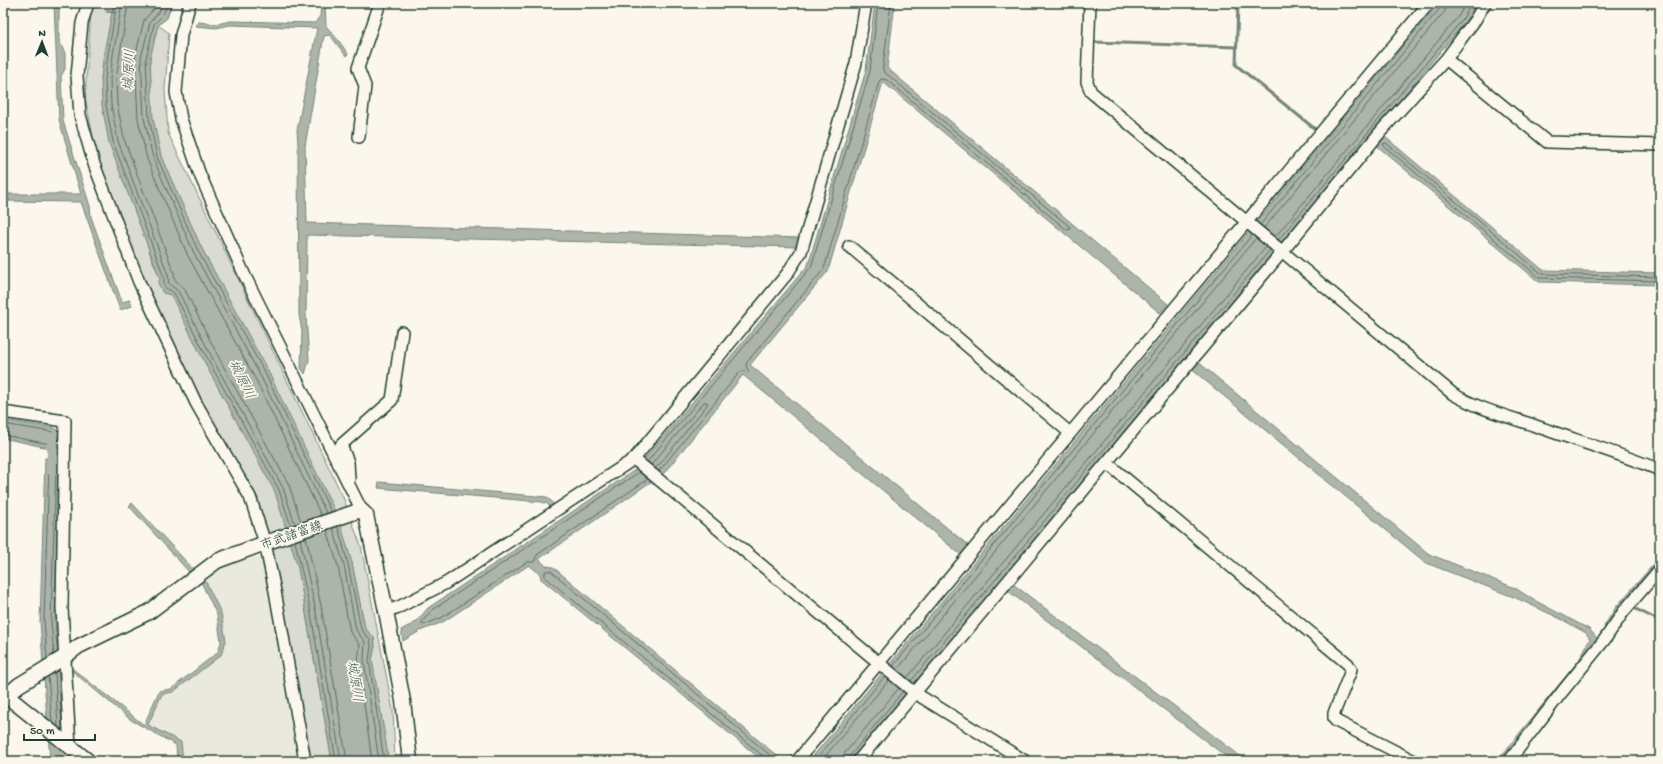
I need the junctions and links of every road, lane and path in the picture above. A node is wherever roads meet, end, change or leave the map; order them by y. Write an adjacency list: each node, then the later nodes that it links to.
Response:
1 (88, 3): 22 (street)
2 (190, 3): 20 (street)
3 (380, 3): 9 (street)
4 (866, 3): 17 (street)
5 (1090, 3): 11 (street)
6 (1429, 3): 11 (street)
7 (1485, 3): 8 (street)
8 (1446, 59): 10 (street); 13 (street)
9 (359, 137)
10 (1660, 144)
11 (1248, 224): 13 (street); 16 (street)
12 (849, 246): 16 (street)
13 (1281, 251): 18 (street); 19 (street)
14 (402, 332): 20 (street)
15 (3, 412): 25 (street)
16 (1070, 433): 26 (street)
17 (636, 460): 24 (street); 26 (street)
18 (1107, 463): 27 (street); 36 (street)
19 (1660, 470)
20 (350, 486): 21 (street)
21 (360, 511): 22 (main road, 市武諸富線); 24 (main road)
22 (265, 542): 25 (main road, 市武諸富線); 31 (street)
23 (1660, 569): 37 (street)
24 (386, 611): 32 (main road)
25 (64, 657): 28 (main road, 市武諸富線); 29 (street)
26 (881, 665): 27 (street); 33 (street)
27 (914, 692): 34 (street); 35 (street)
28 (4, 697): 29 (main road)
29 (69, 746): 30 (main road)
30 (88, 761)
31 (305, 761)
32 (410, 761)
33 (797, 761)
34 (858, 761)
35 (1025, 761)
36 (1414, 761)
37 (1509, 761)

